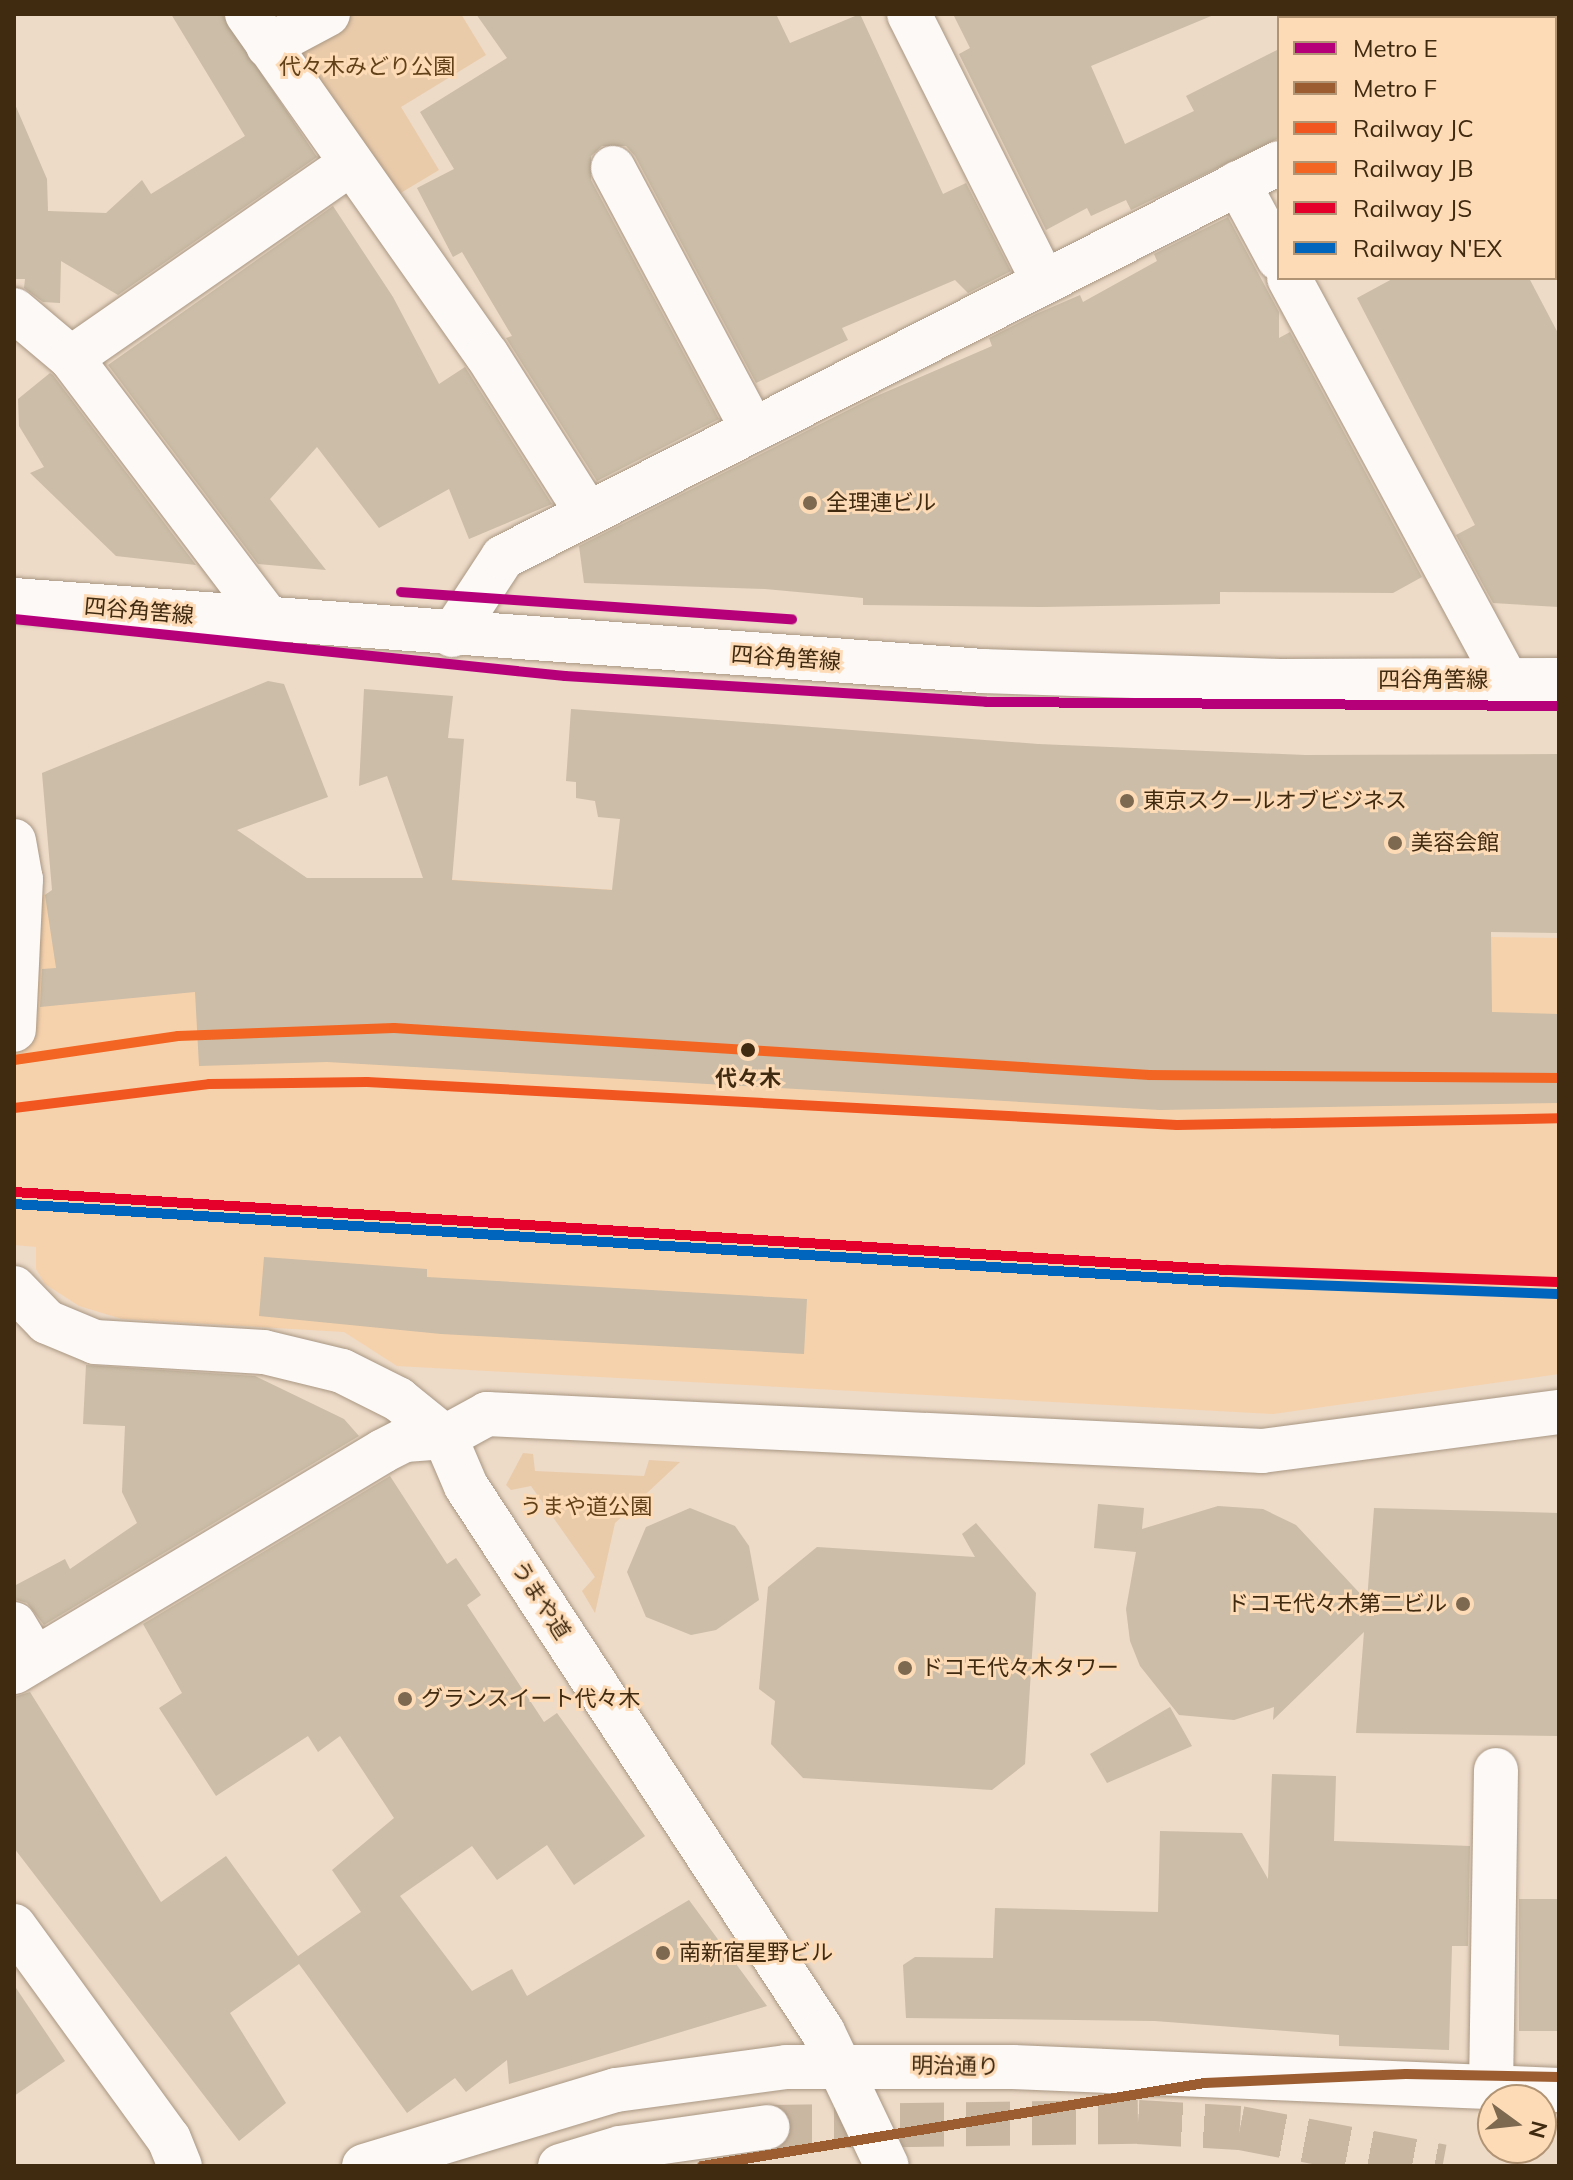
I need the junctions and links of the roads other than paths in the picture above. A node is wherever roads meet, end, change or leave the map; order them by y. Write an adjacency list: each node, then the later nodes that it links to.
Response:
1 (328, 14): 3 (street)
2 (909, 14): 10 (street)
3 (258, 30): 4 (street)
4 (350, 164): 12 (street); 14 (street)
5 (1277, 164): 7 (street)
6 (613, 168): 13 (street)
7 (1238, 183): 8 (street); 10 (street)
8 (1277, 255)
9 (1290, 280): 18 (street)
10 (1044, 282): 13 (street)
11 (14, 310): 12 (street)
12 (71, 358): 16 (street)
13 (753, 430): 14 (street)
14 (588, 514): 17 (street)
15 (14, 600): 16 (street, 四谷角筈線)
16 (271, 622): 17 (street, 四谷角筈線)
17 (452, 635): 18 (street, 四谷角筈線)
18 (1506, 680): 19 (street, 四谷角筈線)
19 (1559, 680)
20 (14, 841): 21 (street)
21 (14, 1030)
22 (14, 1288): 24 (street, うまや道)
23 (1559, 1412): 24 (street)
24 (445, 1437): 25 (street); 28 (street, うまや道)
25 (21, 1652)
26 (1496, 1770): 29 (street)
27 (14, 1926): 32 (street)
28 (841, 2065): 30 (street, 明治通り); 33 (street, 明治通り); 35 (street, うまや道)
29 (1491, 2084)
30 (1477, 2088)
31 (768, 2127): 34 (street)
32 (180, 2166)
33 (364, 2166)
34 (560, 2166)
35 (887, 2166)

